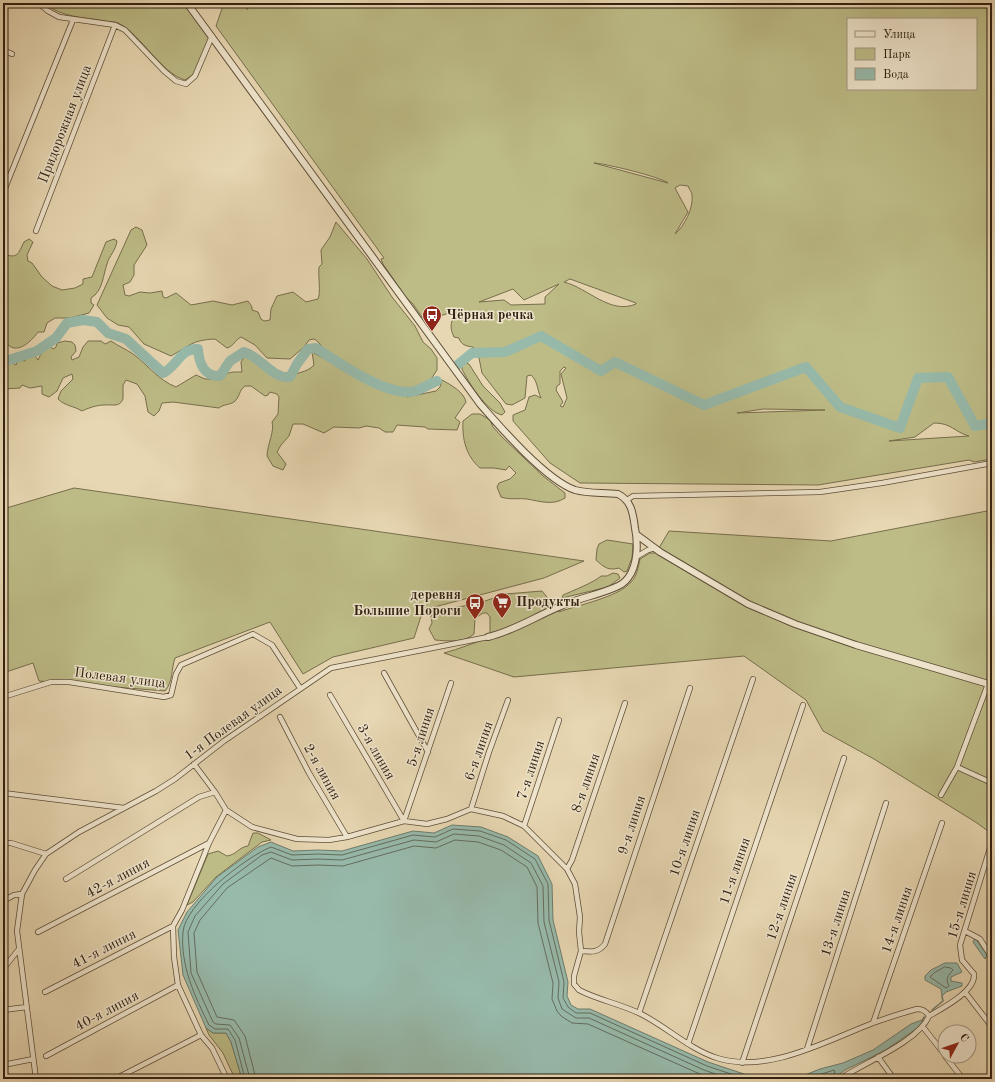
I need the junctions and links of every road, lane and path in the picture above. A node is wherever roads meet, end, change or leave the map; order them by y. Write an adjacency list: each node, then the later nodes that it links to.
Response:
1 (38, 3): 3 (street)
2 (187, 3): 5 (street)
3 (73, 20): 4 (street); 8 (street)
4 (115, 25): 5 (street); 9 (street, Придорожная улица)
5 (212, 36): 11 (street)
6 (3, 50): 7 (street)
7 (12, 54)
8 (3, 193)
9 (36, 232)
10 (992, 463): 11 (street)
11 (627, 500): 12 (street)
12 (636, 535): 13 (street); 14 (street)
13 (656, 548): 14 (street); 19 (street)
14 (636, 557): 15 (street)
15 (488, 637): 20 (street, 1-я Полевая улица)
16 (384, 673): 29 (street)
17 (753, 679): 65 (street, 10-я линия)
18 (451, 683): 29 (street, 5-я линия)
19 (990, 684): 32 (street)
20 (300, 688): 23 (street, Полевая улица); 31 (street, 1-я Полевая улица)
21 (690, 688): 57 (street, 9-я линия)
22 (330, 694): 41 (street, 3-я линия)
23 (3, 697)
24 (508, 700): 39 (street, 6-я линия)
25 (625, 704): 49 (street, 8-я линия)
26 (803, 705): 71 (street, 11-я линия)
27 (280, 718): 44 (street, 2-я линия)
28 (559, 720): 43 (street, 7-я линия)
29 (428, 752): 41 (street, 5-я линия)
30 (844, 758): 77 (street, 12-я линия)
31 (194, 764): 34 (street); 38 (street, 1-я Полевая улица)
32 (957, 768): 33 (street); 36 (street)
33 (992, 782)
34 (215, 792): 40 (street); 50 (street)
35 (3, 793): 38 (street)
36 (942, 795)
37 (886, 803): 73 (street, 13-я линия)
38 (124, 808): 48 (street, 1-я Полевая улица)
39 (471, 809): 41 (street); 43 (street)
40 (226, 810): 44 (street); 46 (street)
41 (404, 821): 44 (street)
42 (942, 823): 67 (street, 14-я линия)
43 (524, 826): 49 (street)
44 (347, 837)
45 (3, 843): 48 (street)
46 (208, 843): 53 (street); 55 (street, 42-я линия)
47 (992, 845): 54 (street, 15-я линия)
48 (46, 854): 51 (street)
49 (567, 869): 57 (street)
50 (66, 879)
51 (22, 894): 52 (street); 56 (street)
52 (3, 901)
53 (172, 926): 60 (street); 61 (street, 41-я линия)
54 (965, 931): 58 (street); 62 (street, 15-я линия)
55 (38, 932)
56 (19, 949): 59 (street); 63 (street)
57 (581, 951): 65 (street)
58 (992, 958)
59 (3, 969)
60 (178, 985): 70 (street); 74 (street, 40-я линия)
61 (45, 992)
62 (965, 992): 66 (street, 15-я линия); 69 (street)
63 (27, 1007): 64 (street); 76 (street)
64 (3, 1010)
65 (639, 1013): 71 (street)
66 (930, 1016): 67 (street); 68 (street)
67 (873, 1023): 73 (street)
68 (923, 1027): 72 (street); 75 (street)
69 (992, 1028)
70 (201, 1035): 81 (street); 82 (street)
71 (688, 1044): 77 (street)
72 (937, 1045)
73 (807, 1049): 77 (street)
74 (46, 1056)
75 (878, 1057): 83 (street); 84 (street)
76 (33, 1059): 79 (street); 80 (street)
77 (742, 1063)
78 (951, 1064): 85 (street)
79 (3, 1065)
80 (36, 1079)
81 (115, 1079)
82 (227, 1079)
83 (840, 1079)
84 (894, 1079)
85 (963, 1079)

